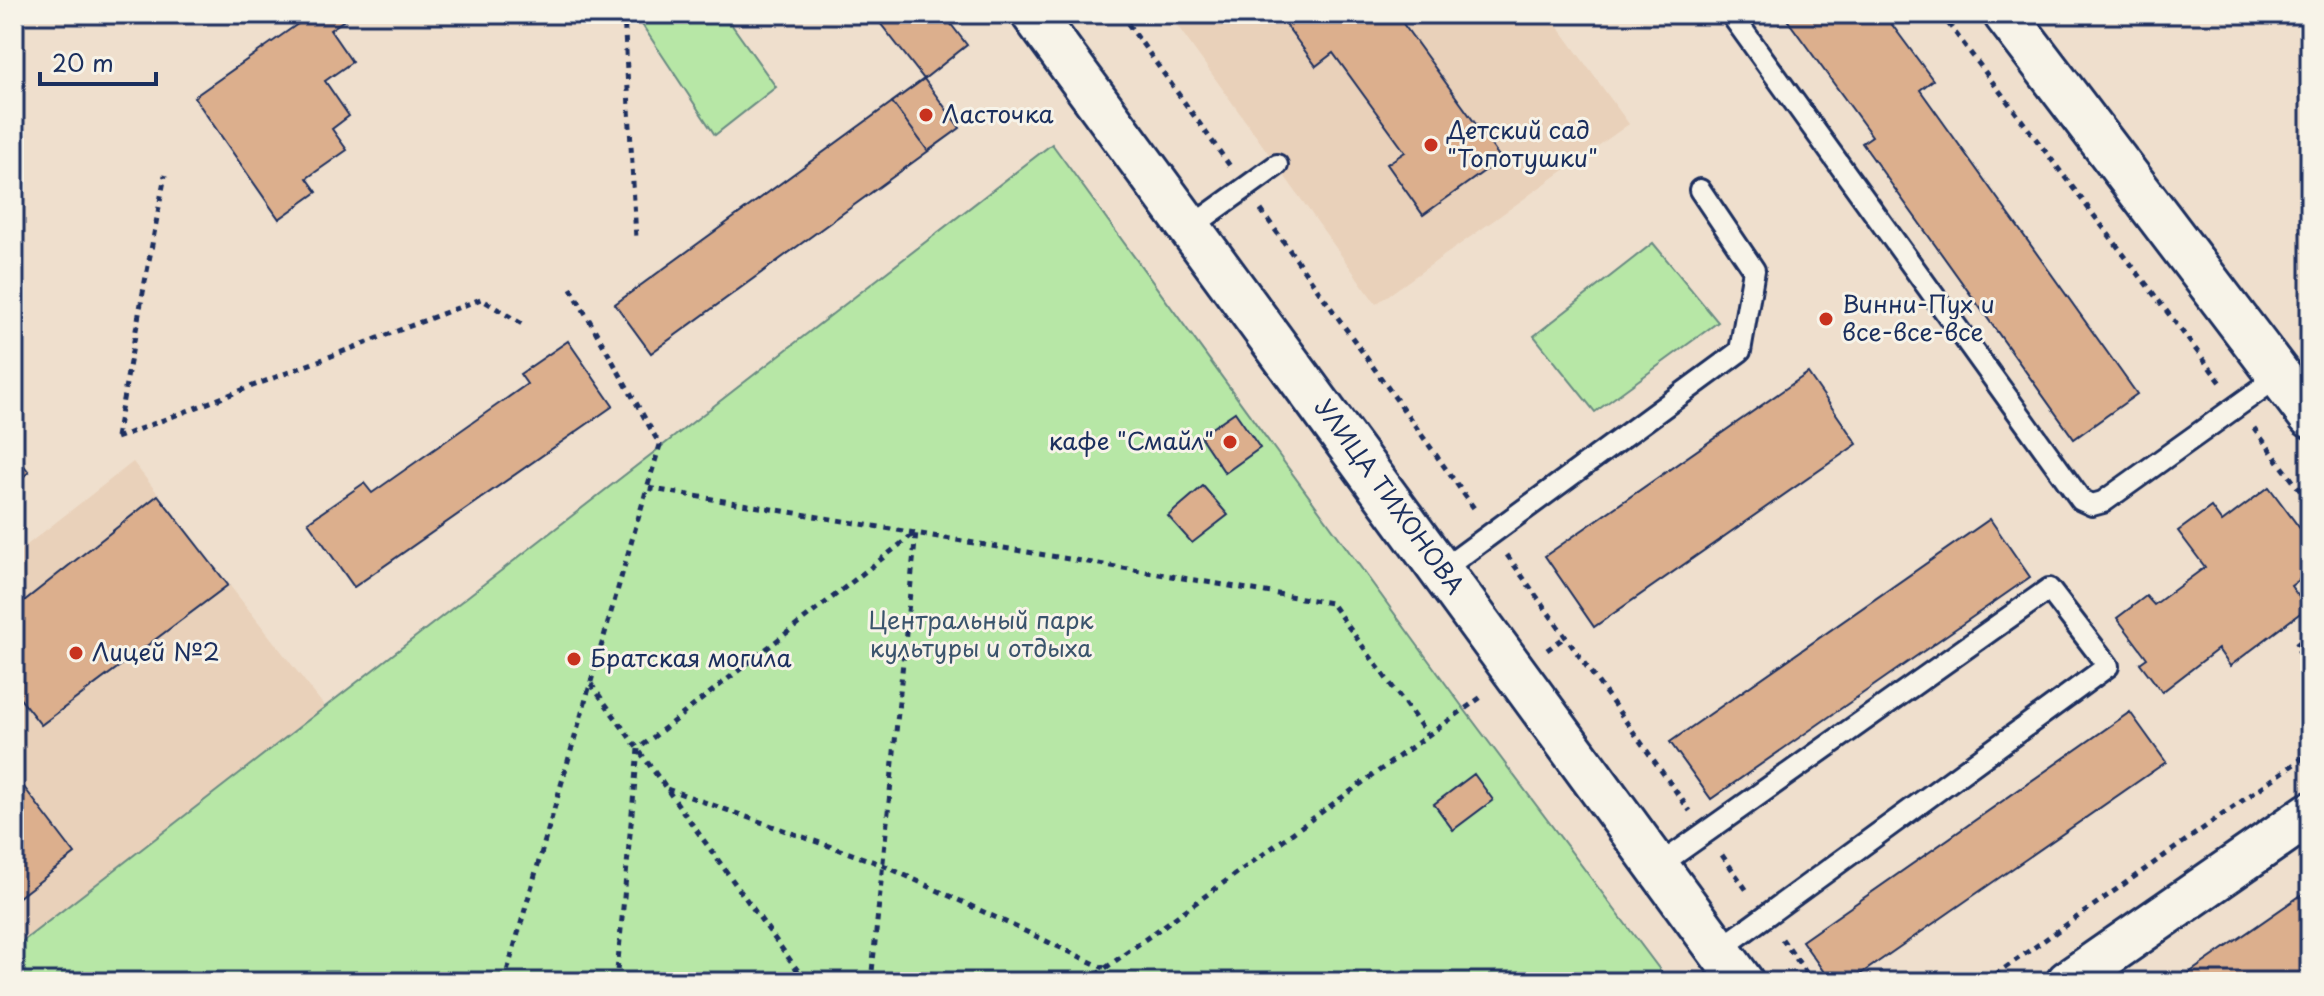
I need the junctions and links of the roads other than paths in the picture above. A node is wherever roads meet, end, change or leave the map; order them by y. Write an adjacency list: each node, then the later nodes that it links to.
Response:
1 (1033, 14): 6 (street, УЛИЦА ТИХОНОВА)
2 (1731, 14): 7 (lane)
3 (2005, 14): 7 (street)
4 (1277, 165): 6 (lane)
5 (1700, 190): 9 (lane)
6 (1191, 227): 9 (street, УЛИЦА ТИХОНОВА)
7 (2279, 376): 8 (street)
8 (2310, 416)
9 (1442, 570): 11 (street, УЛИЦА ТИХОНОВА)
10 (2310, 814): 13 (street)
11 (1658, 866): 12 (street, УЛИЦА ТИХОНОВА); 12 (lane)
12 (1731, 966)
13 (2068, 982)

